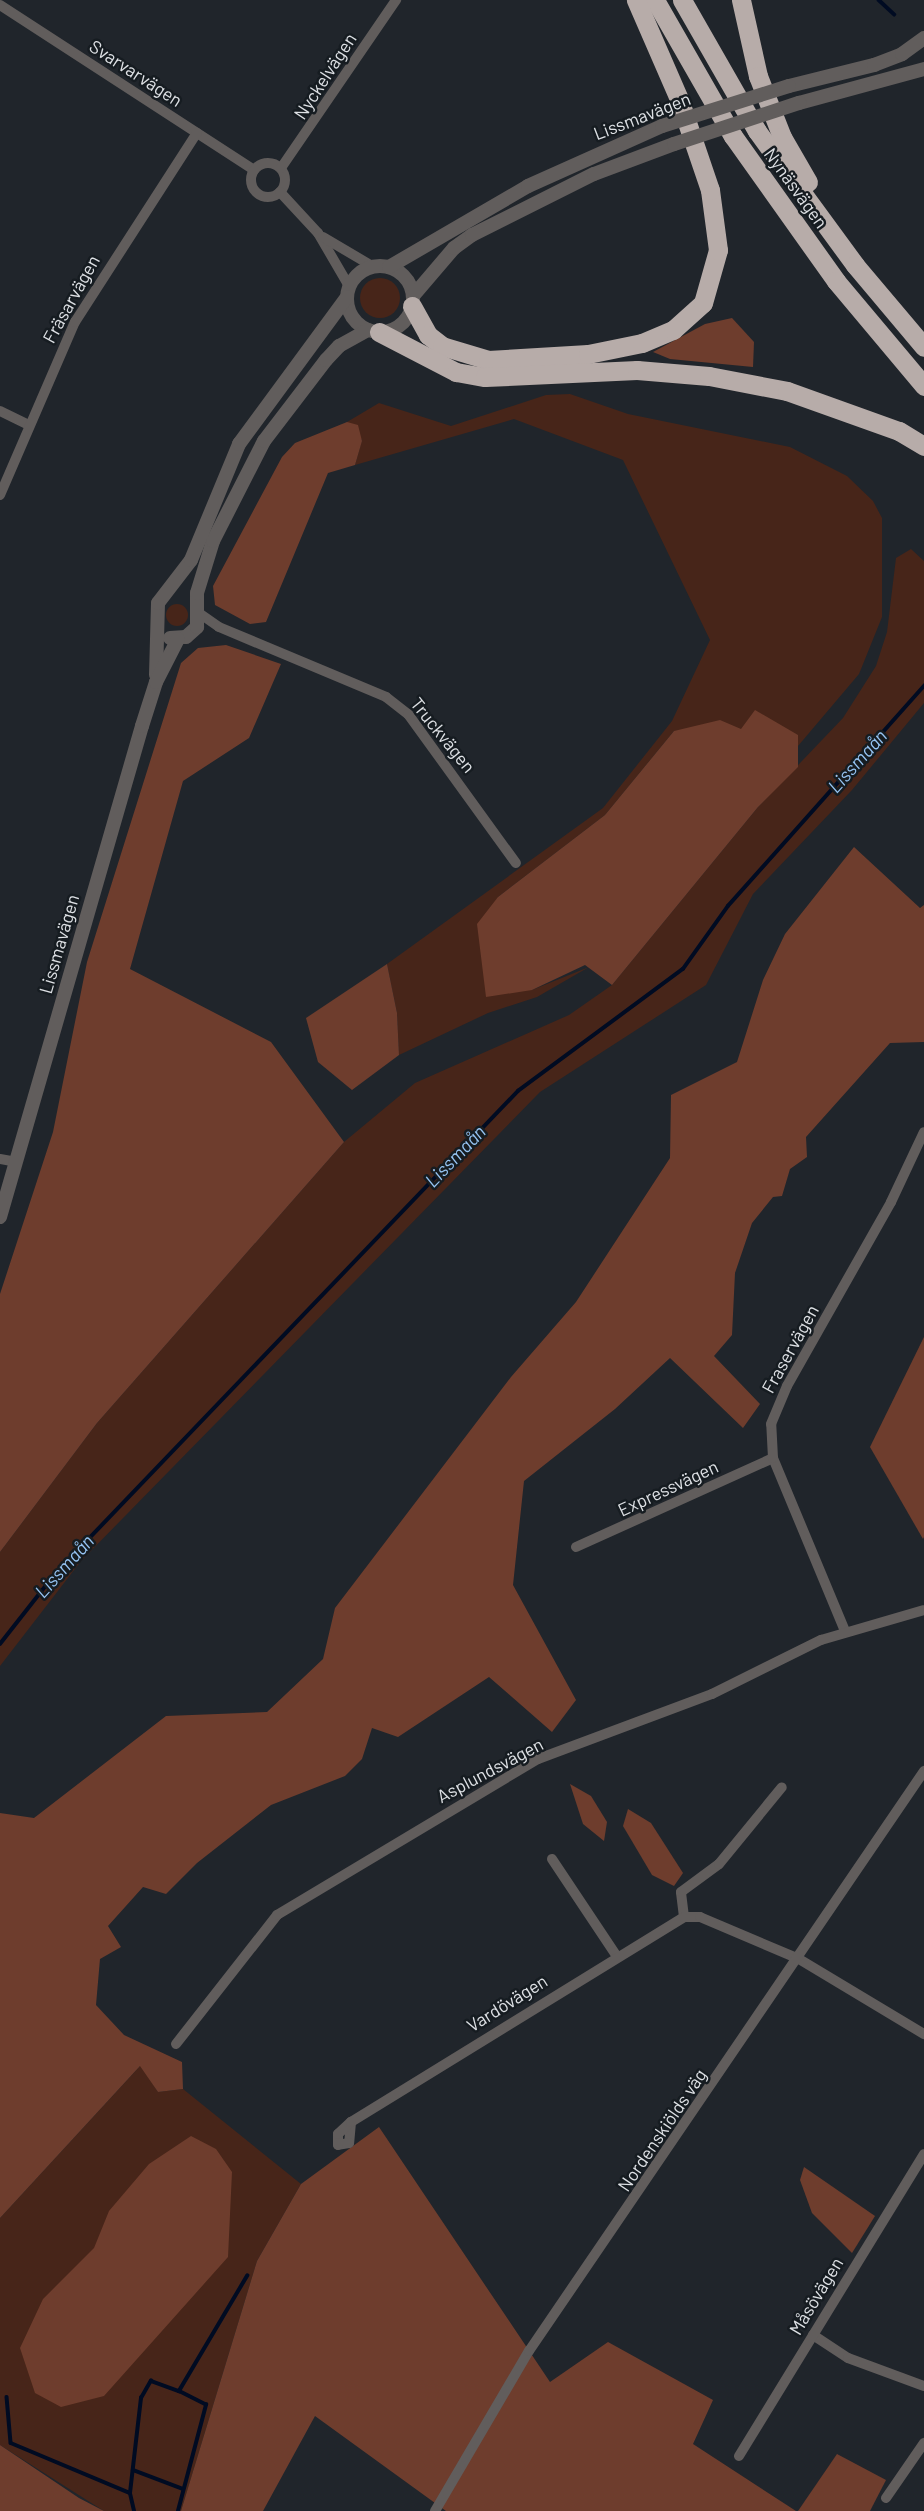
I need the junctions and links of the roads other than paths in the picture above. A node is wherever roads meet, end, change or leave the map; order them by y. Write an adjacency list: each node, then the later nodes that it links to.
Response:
1 (396, 0): 10 (street, Nyckelvägen)
2 (636, 0): 18 (highway)
3 (654, 0): 21 (highway, Nynäsvägen)
4 (682, 0): 14 (highway, Nynäsvägen)
5 (741, 0): 14 (highway)
6 (0, 5): 9 (street, Svarvarvägen)
7 (924, 38): 16 (street, Lissmavägen, bridge)
8 (924, 69): 18 (street, bridge)
9 (197, 133): 11 (street, Svarvarvägen); 23 (street, Fräsarvägen)
10 (281, 168): 11 (street); 12 (street)
11 (254, 170): 12 (street)
12 (280, 192): 13 (street)
13 (318, 233): 15 (street); 17 (street)
14 (855, 265): 20 (highway, Nynäsvägen)
15 (372, 266): 16 (street); 17 (street)
16 (389, 267): 18 (street)
17 (348, 291): 19 (street); 26 (street, Lissmavägen)
18 (413, 301): 19 (street)
19 (374, 331): 24 (highway); 27 (street)
20 (924, 346)
21 (924, 386)
22 (0, 411): 23 (street)
23 (29, 425): 25 (street, Fräsarvägen)
24 (924, 446)
25 (0, 495)
26 (167, 595): 27 (street); 28 (street, Lissmavägen)
27 (198, 609): 29 (street); 30 (street, Truckvägen)
28 (157, 628): 31 (street); 32 (street, Lissmavägen)
29 (192, 632): 30 (street, Truckvägen); 31 (street)
30 (235, 634): 33 (street, Truckvägen)
31 (178, 639): 32 (street, Lissmavägen)
32 (156, 682): 36 (street, Lissmavägen)
33 (516, 863)
34 (924, 1132): 38 (street, Fraservägen)
35 (0, 1159): 36 (street)
36 (17, 1162): 37 (street, Lissmavägen)
37 (0, 1217)
38 (773, 1458): 39 (street, Expressvägen); 41 (street, Fraservägen)
39 (576, 1547)
40 (924, 1610): 41 (street, Asplundsvägen)
41 (845, 1631): 49 (street, Asplundsvägen)
42 (924, 1771): 47 (street, Nordenskiölds väg)
43 (782, 1787): 45 (street)
44 (552, 1858): 46 (street)
45 (684, 1917): 46 (street, Vardövägen); 47 (street)
46 (616, 1955): 50 (street, Vardövägen)
47 (799, 1959): 48 (street); 57 (street, Nordenskiölds väg)
48 (924, 2034)
49 (176, 2044)
50 (351, 2122)
51 (924, 2154): 52 (street, Måsövägen)
52 (813, 2335): 53 (street); 55 (street, Måsövägen)
53 (924, 2386)
54 (924, 2443): 56 (street)
55 (740, 2456)
56 (886, 2498)
57 (435, 2511)

